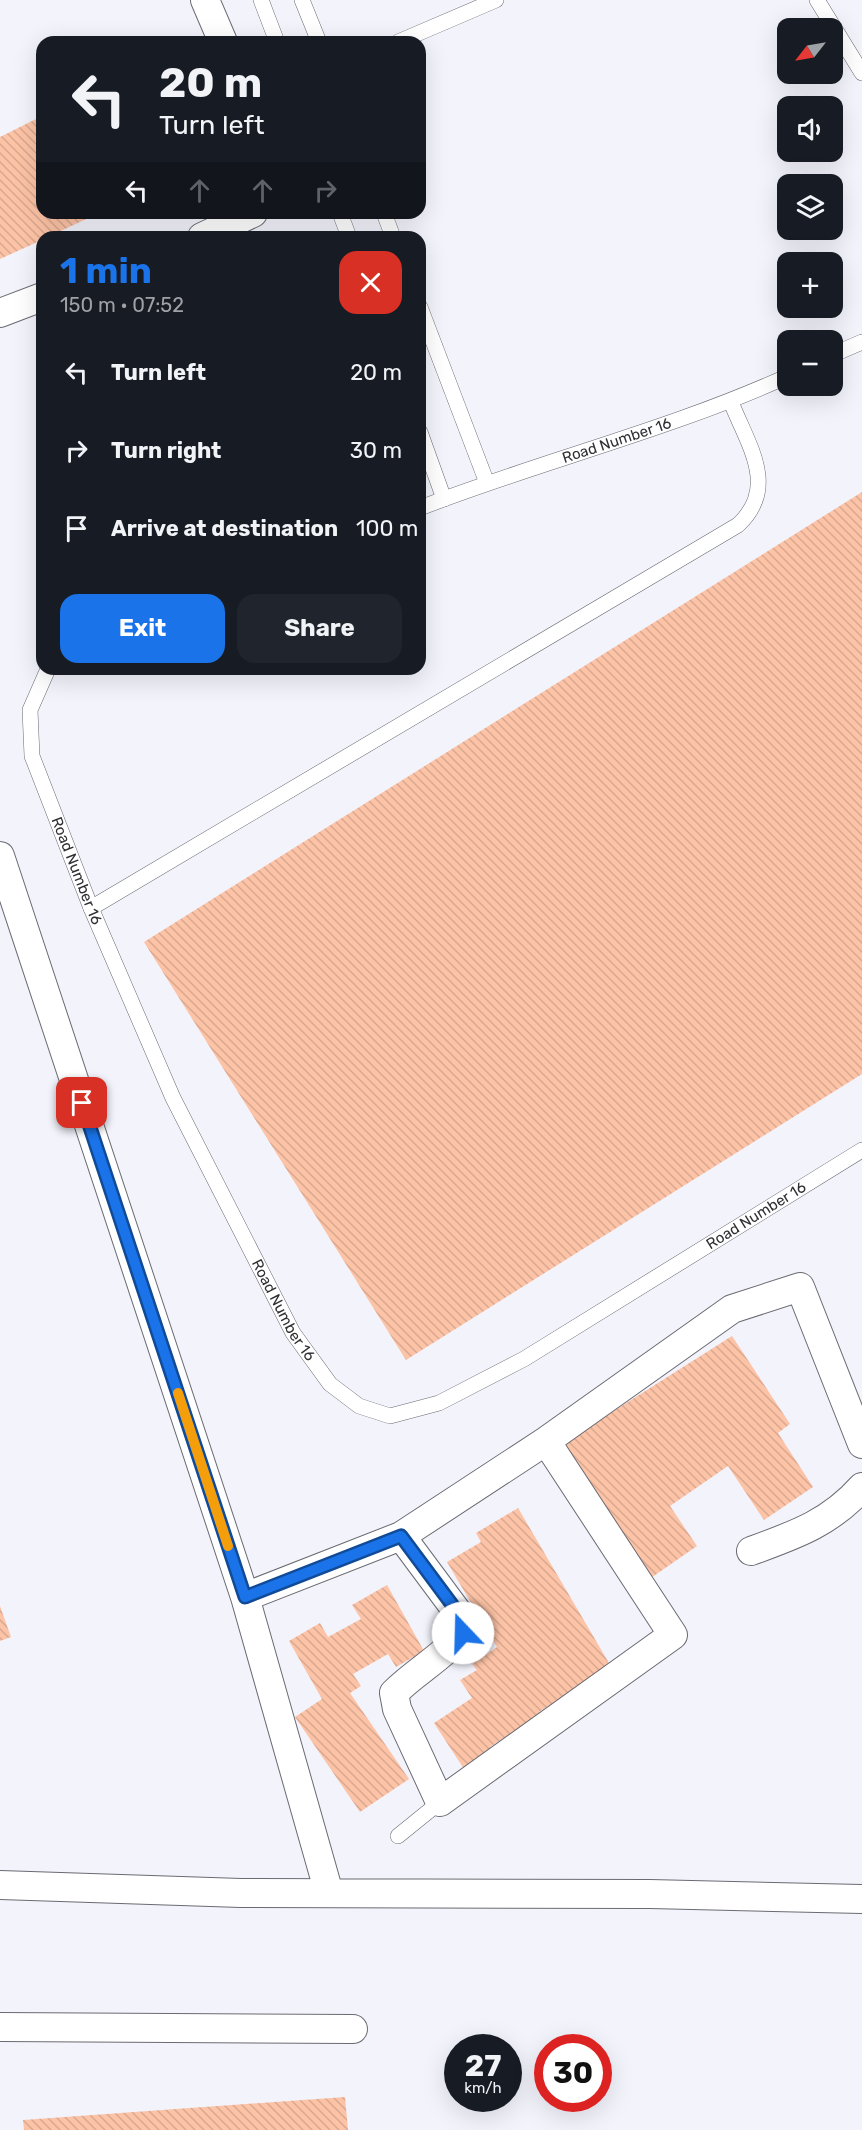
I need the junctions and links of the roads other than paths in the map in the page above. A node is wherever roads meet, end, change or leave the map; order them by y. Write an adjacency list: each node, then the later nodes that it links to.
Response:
1 (205, 0): 6 (street)
2 (261, 0): 7 (lane)
3 (302, 0): 8 (lane)
4 (496, 0): 9 (lane)
5 (817, 0): 10 (lane)
6 (220, 36)
7 (275, 36)
8 (317, 36)
9 (412, 36)
10 (862, 73)
11 (240, 219): 12 (street)
12 (215, 231)
13 (36, 299): 14 (street)
14 (0, 313)
15 (426, 323): 21 (lane)
16 (862, 342): 17 (lane)
17 (843, 350)
18 (777, 381): 19 (lane, Road Number 16)
19 (731, 402): 21 (lane, Road Number 16); 26 (lane)
20 (426, 449): 22 (lane)
21 (487, 483): 22 (lane, Road Number 16)
22 (444, 499): 23 (lane, Road Number 16)
23 (426, 506)
24 (45, 675): 26 (lane, Road Number 16)
25 (0, 856): 33 (street)
26 (91, 908): 27 (lane, Road Number 16)
27 (862, 1150)
28 (546, 1441): 29 (street); 31 (street); 34 (street)
29 (862, 1444)
30 (862, 1487): 32 (street)
31 (401, 1536): 33 (street); 34 (street)
32 (751, 1551)
33 (245, 1597): 37 (street)
34 (440, 1802): 35 (lane)
35 (398, 1836)
36 (0, 1885): 37 (street)
37 (329, 1893): 38 (street)
38 (862, 1899)
39 (0, 2027): 40 (street)
40 (353, 2028)

